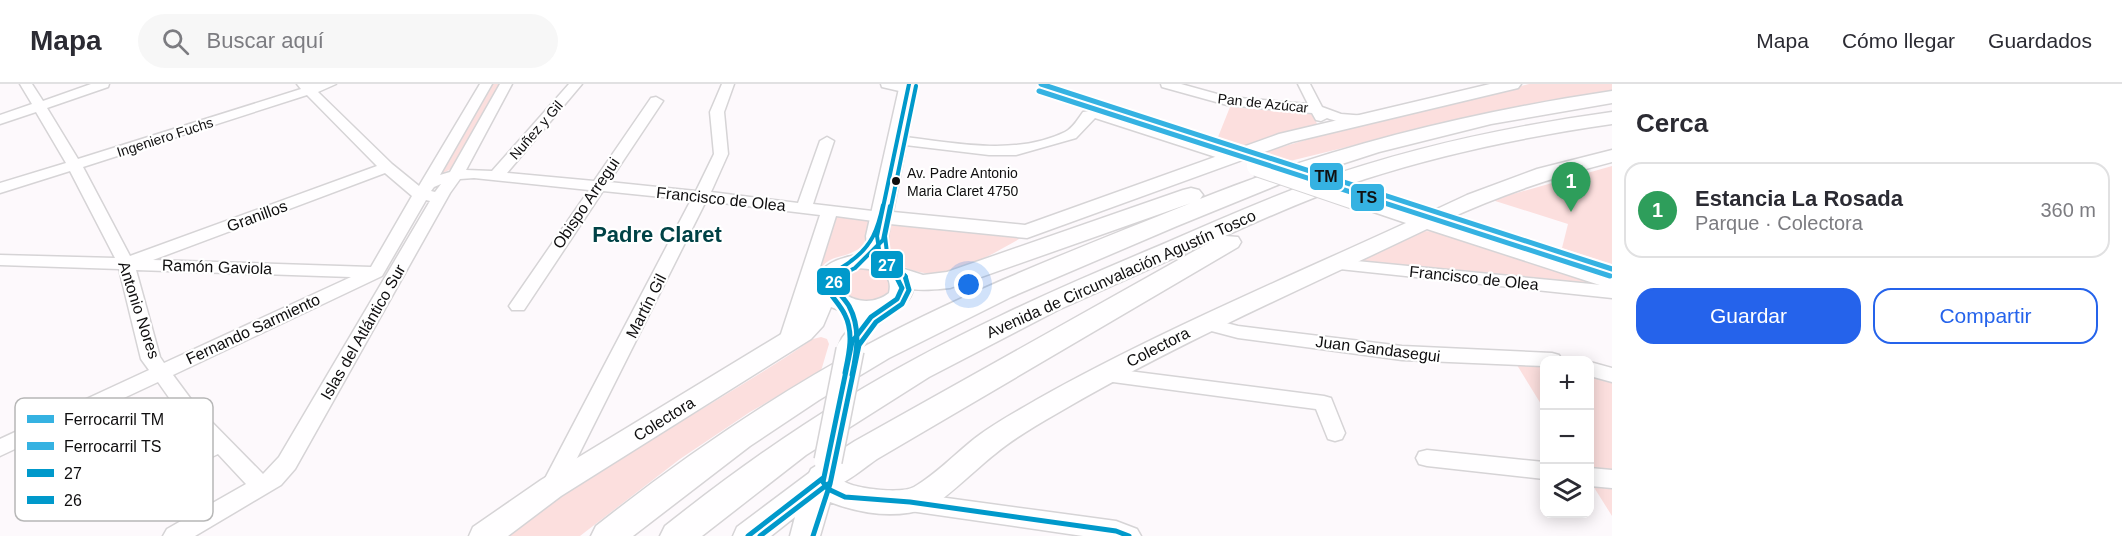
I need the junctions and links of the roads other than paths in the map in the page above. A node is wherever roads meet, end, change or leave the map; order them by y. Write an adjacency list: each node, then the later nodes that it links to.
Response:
1 (26, 84): 16 (street, Antonio Nores)
2 (103, 84): 16 (street)
3 (330, 84): 12 (street, Ingeniero Fuchs)
4 (486, 84): 34 (street, Islas del Atlántico Sur)
5 (506, 84): 30 (street, Islas del Atlántico Sur)
6 (576, 84): 31 (street, Nuñez y Gil)
7 (728, 84): 36 (street, Martín Gil)
8 (887, 84): 13 (street)
9 (1167, 84): 17 (street, Pan de Azúcar)
10 (1304, 84): 17 (street)
11 (1512, 84): 19 (main road)
12 (305, 86): 28 (street, Ingeniero Fuchs); 29 (street)
13 (909, 87): 22 (main road)
14 (1612, 97): 24 (highway, Avenida de Circunvalación Agustín Tosco)
15 (656, 101): 32 (street, Obispo Arregui)
16 (38, 107): 20 (street); 28 (street, Antonio Nores)
17 (1316, 109): 19 (street, Pan de Azúcar); 21 (street)
18 (1612, 118): 27 (highway, Avenida de Circunvalación Agustín Tosco)
19 (1360, 119): 21 (main road)
20 (0, 120)
21 (1323, 128): 26 (main road)
22 (897, 140): 26 (street); 40 (main road)
23 (827, 141): 37 (street)
24 (1377, 147): 46 (highway); 82 (highway, Avenida de Circunvalación Agustín Tosco)
25 (1612, 156): 39 (main road, Colectora)
26 (1233, 158): 39 (main road, bridge); 40 (main road, Francisco de Olea)
27 (1415, 158): 70 (highway); 83 (highway, Avenida de Circunvalación Agustín Tosco)
28 (75, 166): 33 (street, Ingeniero Fuchs); 43 (street, Antonio Nores)
29 (387, 167): 34 (street); 43 (street, Granillos)
30 (456, 175): 31 (street, Francisco de Olea); 34 (street, Francisco de Olea); 35 (street, Islas del Atlántico Sur)
31 (496, 176): 32 (street, Francisco de Olea)
32 (596, 186): 36 (street, Francisco de Olea); 51 (street, Obispo Arregui)
33 (0, 188)
34 (423, 190): 35 (street); 47 (street, Islas del Atlántico Sur)
35 (443, 192): 45 (street, Islas del Atlántico Sur)
36 (702, 196): 37 (street, Francisco de Olea); 75 (street, Martín Gil)
37 (804, 208): 38 (street, Francisco de Olea)
38 (829, 212): 40 (street, Francisco de Olea); 54 (street)
39 (1424, 222): 44 (main road, Colectora); 48 (main road)
40 (879, 227): 42 (main road); 46 (main road)
41 (0, 260): 43 (street, Ramón Gaviola)
42 (850, 262): 46 (main road); 50 (main road)
43 (126, 264): 47 (street, Ramón Gaviola); 58 (street, Antonio Nores)
44 (1336, 264): 49 (street, Francisco de Olea); 53 (main road, Colectora)
45 (398, 269): 47 (street, Ramón Gaviola); 74 (street, Islas del Atlántico Sur)
46 (892, 271): 52 (main road)
47 (376, 272): 58 (street, Fernando Sarmiento)
48 (1612, 282)
49 (1612, 292)
50 (831, 295): 52 (main road); 54 (main road, Colectora); 55 (main road)
51 (518, 306)
52 (884, 307): 55 (main road)
53 (1206, 324): 56 (street, Juan Gandasegui); 59 (main road, Colectora)
54 (787, 343): 75 (main road, Colectora)
55 (851, 346): 70 (main road, bridge)
56 (1540, 360)
57 (1594, 370): 60 (street)
58 (161, 372): 61 (street, Fernando Sarmiento); 62 (street, Antonio Nores)
59 (1105, 375): 63 (street); 76 (main road, Colectora)
60 (1612, 375)
61 (106, 398)
62 (180, 398)
63 (1335, 433)
64 (213, 437): 66 (street, Antonio Nores)
65 (15, 441): 68 (street, Fernando Sarmiento)
66 (219, 444): 67 (street); 74 (street, Antonio Nores)
67 (213, 446)
68 (0, 448)
69 (1427, 458): 71 (street)
70 (836, 462): 76 (main road); 84 (main road); 85 (main road)
71 (1540, 470)
72 (1594, 477): 73 (street)
73 (1612, 479)
74 (261, 486): 77 (street, Islas del Atlántico Sur)
75 (551, 488): 81 (main road, Colectora)
76 (910, 502): 79 (street)
77 (213, 514)
78 (201, 521): 80 (street, Islas del Atlántico Sur)
79 (1121, 534)
80 (175, 536)
81 (484, 536)
82 (608, 536)
83 (677, 536)
84 (748, 536)
85 (805, 536)

